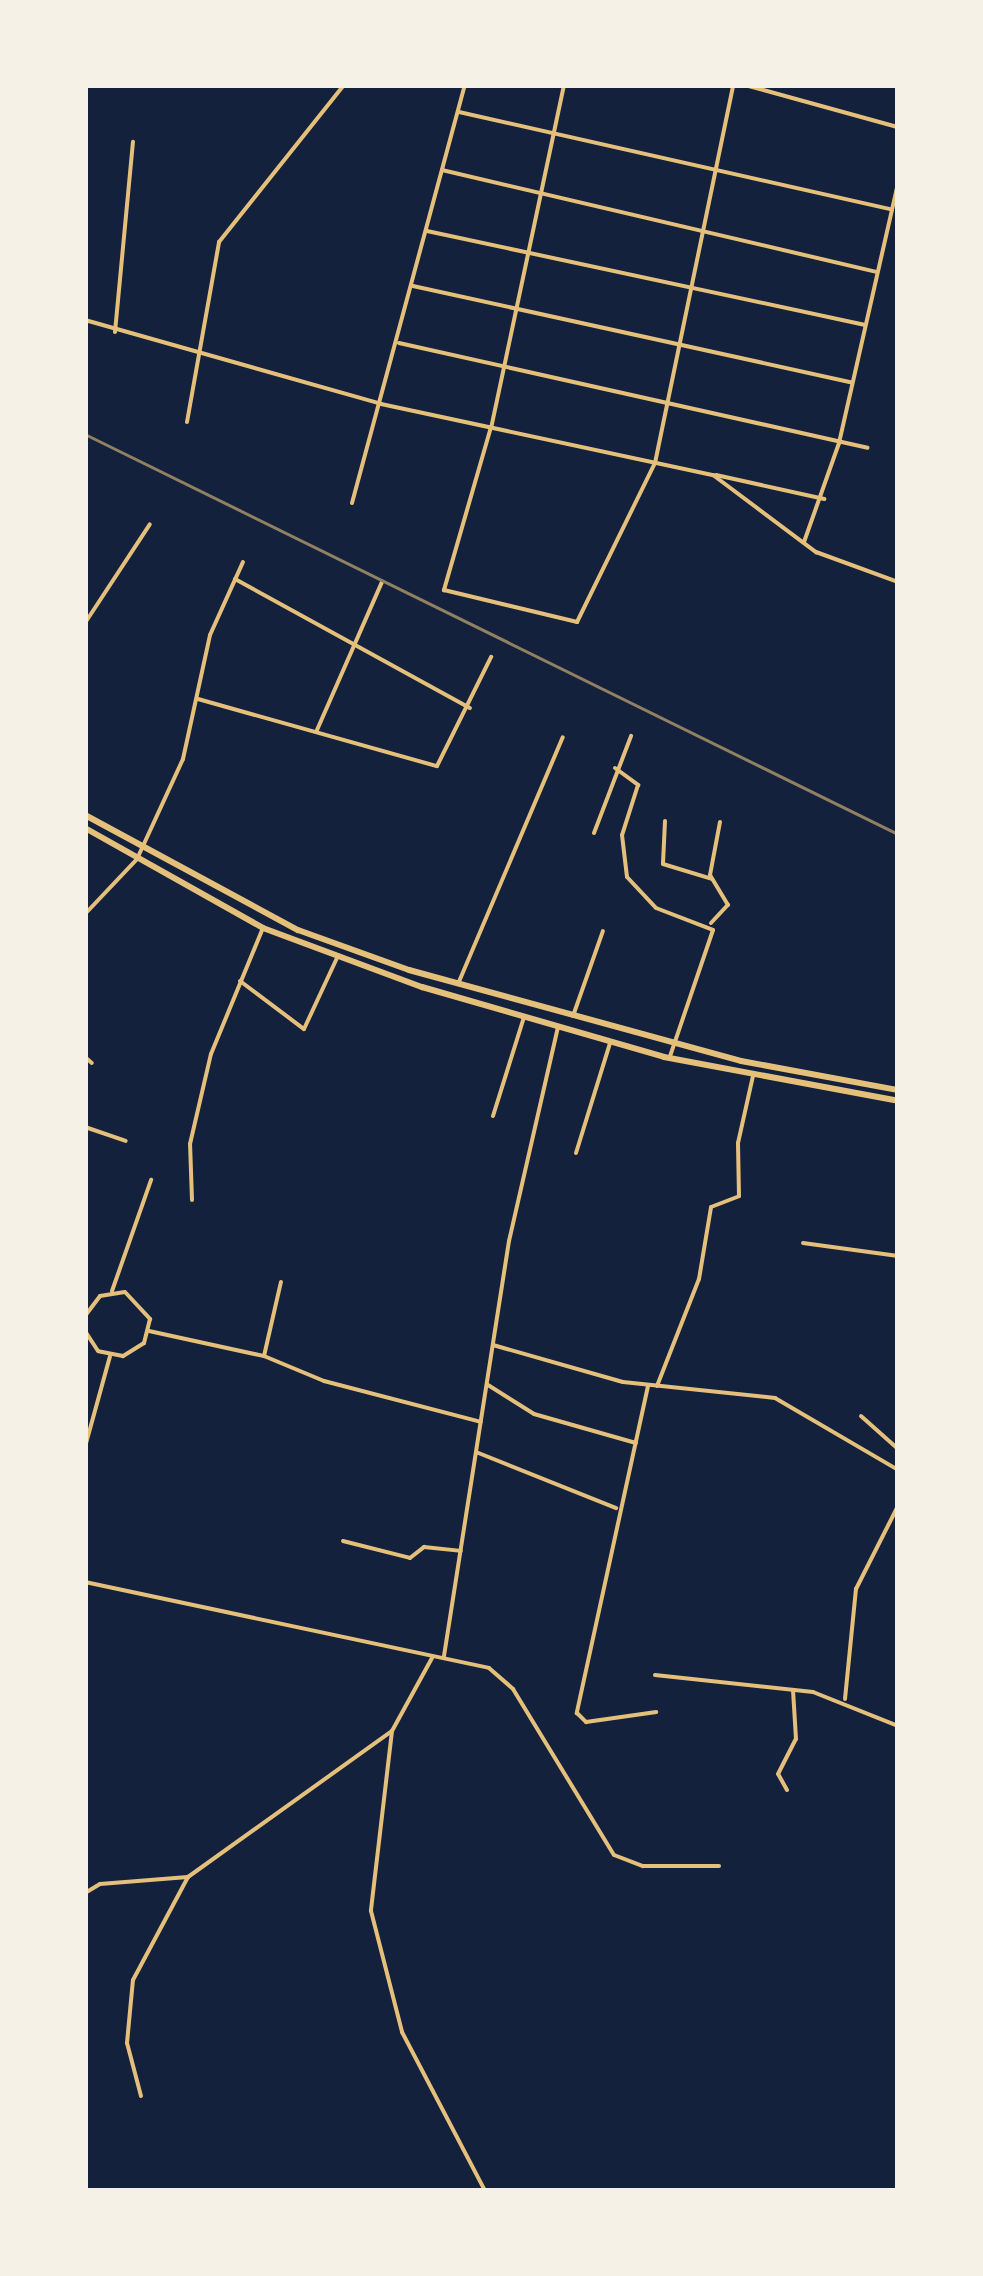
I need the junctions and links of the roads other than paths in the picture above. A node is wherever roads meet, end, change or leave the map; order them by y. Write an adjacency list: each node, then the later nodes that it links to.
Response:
1 (344, 85): 27 (street)
2 (466, 85): 6 (street)
3 (564, 85): 8 (street)
4 (733, 85): 11 (street)
5 (745, 85): 7 (street)
6 (459, 112): 8 (street); 10 (street)
7 (898, 127)
8 (553, 135): 11 (street); 13 (street)
9 (133, 142): 24 (street)
10 (442, 170): 13 (street); 15 (street)
11 (714, 170): 14 (street); 16 (street)
12 (898, 184): 14 (street)
13 (540, 193): 16 (street); 17 (street)
14 (890, 209): 18 (street)
15 (427, 230): 17 (street); 19 (street)
16 (701, 230): 18 (street); 20 (street)
17 (527, 252): 20 (street); 21 (street)
18 (876, 272): 23 (street)
19 (413, 286): 21 (street); 25 (street)
20 (688, 287): 23 (street); 26 (street)
21 (514, 308): 26 (street); 28 (street)
22 (85, 320): 24 (street)
23 (864, 325): 29 (street)
24 (115, 332): 27 (street)
25 (399, 343): 28 (street); 31 (street)
26 (676, 344): 29 (street); 30 (street)
27 (197, 352): 31 (street); 32 (street)
28 (502, 366): 30 (street); 33 (street)
29 (852, 382): 34 (street)
30 (664, 402): 34 (street); 36 (street)
31 (381, 404): 33 (street); 39 (street)
32 (186, 422)
33 (491, 427): 36 (street); 36 (street)
34 (839, 443): 35 (street); 38 (street)
35 (867, 448)
36 (655, 463): 37 (street)
37 (714, 475): 38 (street); 41 (street)
38 (824, 498): 41 (street)
39 (352, 503)
40 (150, 524): 46 (street)
41 (804, 542): 45 (street)
42 (243, 562): 43 (street)
43 (236, 579): 47 (street); 49 (street)
44 (382, 582): 47 (street)
45 (898, 582)
46 (85, 623)
47 (351, 642): 50 (street); 51 (street)
48 (491, 656): 50 (street)
49 (198, 699): 51 (street); 60 (street)
50 (470, 708): 51 (street)
51 (317, 730)
52 (631, 736): 54 (street)
53 (562, 738): 69 (street)
54 (614, 768): 59 (street); 64 (street)
55 (85, 815): 60 (main road)
56 (665, 821): 62 (street)
57 (720, 822): 62 (street)
58 (85, 828): 61 (main road)
59 (594, 833)
60 (143, 848): 61 (street); 69 (main road)
61 (138, 859): 63 (street); 65 (main road)
62 (712, 880): 64 (street)
63 (85, 914)
64 (711, 923): 74 (street)
65 (263, 928): 67 (main road); 68 (street)
66 (604, 931): 70 (street)
67 (336, 958): 68 (street); 71 (main road)
68 (240, 980): 86 (street)
69 (458, 984): 70 (main road)
70 (572, 1016): 74 (main road)
71 (524, 1017): 72 (main road); 81 (street)
72 (558, 1027): 73 (main road); 94 (street)
73 (611, 1042): 76 (main road); 84 (street)
74 (674, 1044): 76 (street); 79 (main road)
75 (85, 1057): 77 (street)
76 (670, 1058): 78 (main road)
77 (92, 1063)
78 (753, 1076): 80 (main road); 99 (street)
79 (898, 1090)
80 (898, 1102)
81 (493, 1116)
82 (85, 1127): 83 (street)
83 (126, 1141)
84 (576, 1153)
85 (152, 1180): 90 (street)
86 (192, 1200)
87 (803, 1242): 88 (street)
88 (898, 1256)
89 (281, 1282): 96 (street)
90 (112, 1291): 91 (street); 93 (street)
91 (85, 1316)
92 (85, 1331): 95 (street)
93 (150, 1332): 95 (street); 96 (street)
94 (493, 1345): 97 (street); 98 (street)
95 (110, 1356): 103 (street)
96 (264, 1356): 101 (street)
97 (487, 1384): 101 (street); 102 (street)
98 (648, 1386): 99 (street); 102 (street)
99 (656, 1386): 106 (street)
100 (861, 1416): 104 (street)
101 (481, 1422): 105 (street)
102 (636, 1443): 108 (street)
103 (85, 1446)
104 (898, 1449)
105 (476, 1452): 108 (street); 110 (street)
106 (898, 1470)
107 (898, 1506): 116 (street)
108 (618, 1508): 117 (street)
109 (343, 1542): 110 (street)
110 (462, 1551): 113 (street)
111 (85, 1582): 112 (street)
112 (433, 1656): 113 (street); 119 (street)
113 (444, 1656): 121 (street)
114 (655, 1675): 115 (street)
115 (793, 1690): 116 (street); 120 (street)
116 (845, 1701): 118 (street)
117 (656, 1712)
118 (898, 1726)
119 (392, 1731): 122 (street); 125 (street)
120 (787, 1790)
121 (719, 1866)
122 (188, 1878): 123 (street); 124 (street)
123 (85, 1893)
124 (140, 2096)
125 (485, 2191)

